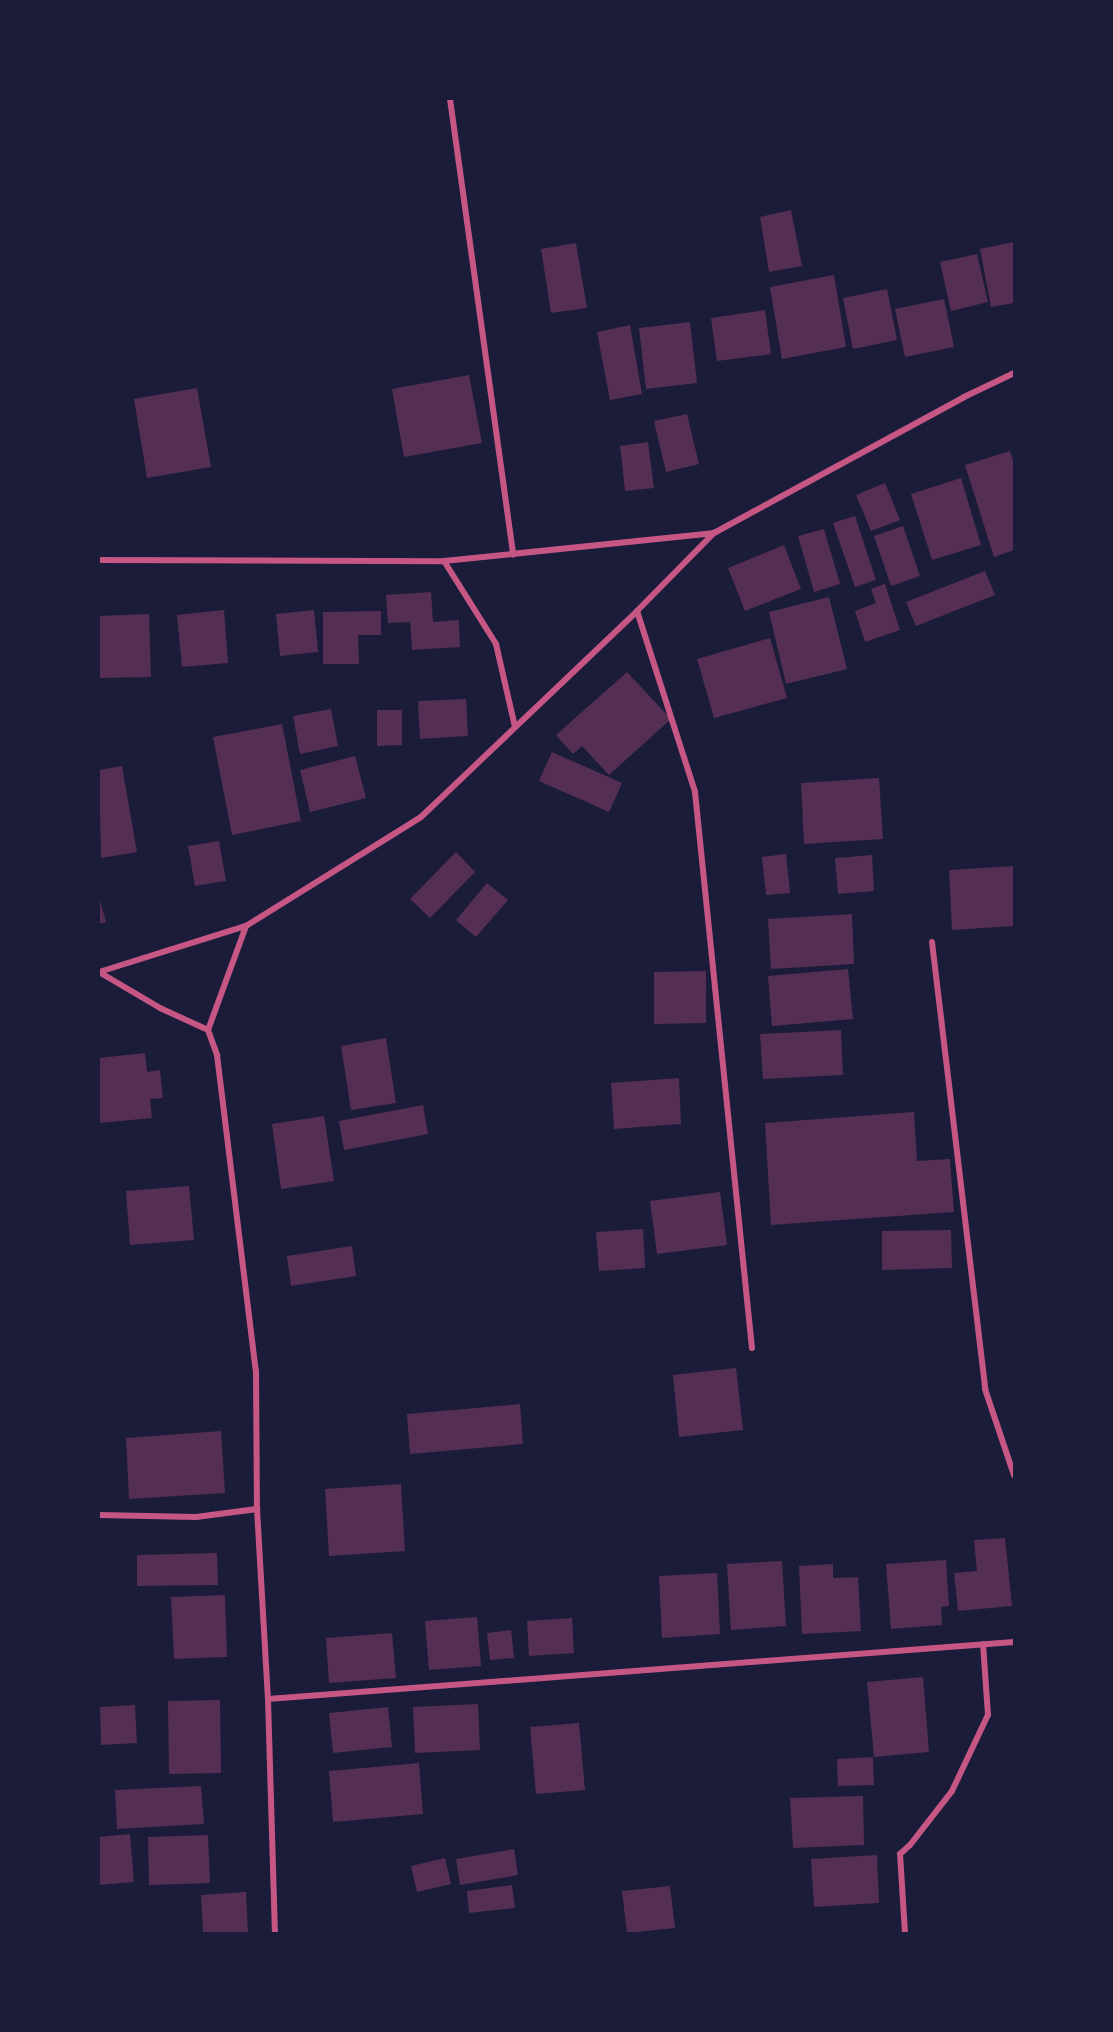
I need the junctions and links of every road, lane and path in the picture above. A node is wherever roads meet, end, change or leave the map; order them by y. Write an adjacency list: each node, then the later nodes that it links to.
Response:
1 (450, 99): 4 (street)
2 (1014, 373): 3 (street)
3 (714, 533): 4 (street); 7 (street)
4 (513, 555): 6 (street)
5 (99, 560): 6 (street)
6 (444, 561): 8 (street)
7 (637, 611): 8 (street); 13 (street)
8 (515, 727): 9 (street)
9 (246, 926): 11 (street); 12 (street)
10 (932, 942): 14 (street)
11 (99, 972): 12 (street)
12 (208, 1030): 15 (street)
13 (752, 1348)
14 (1014, 1475)
15 (257, 1509): 16 (street); 19 (street)
16 (99, 1515)
17 (1014, 1642): 18 (street)
18 (983, 1644): 19 (street); 21 (street)
19 (268, 1699): 20 (street)
20 (275, 1933)
21 (905, 1933)

